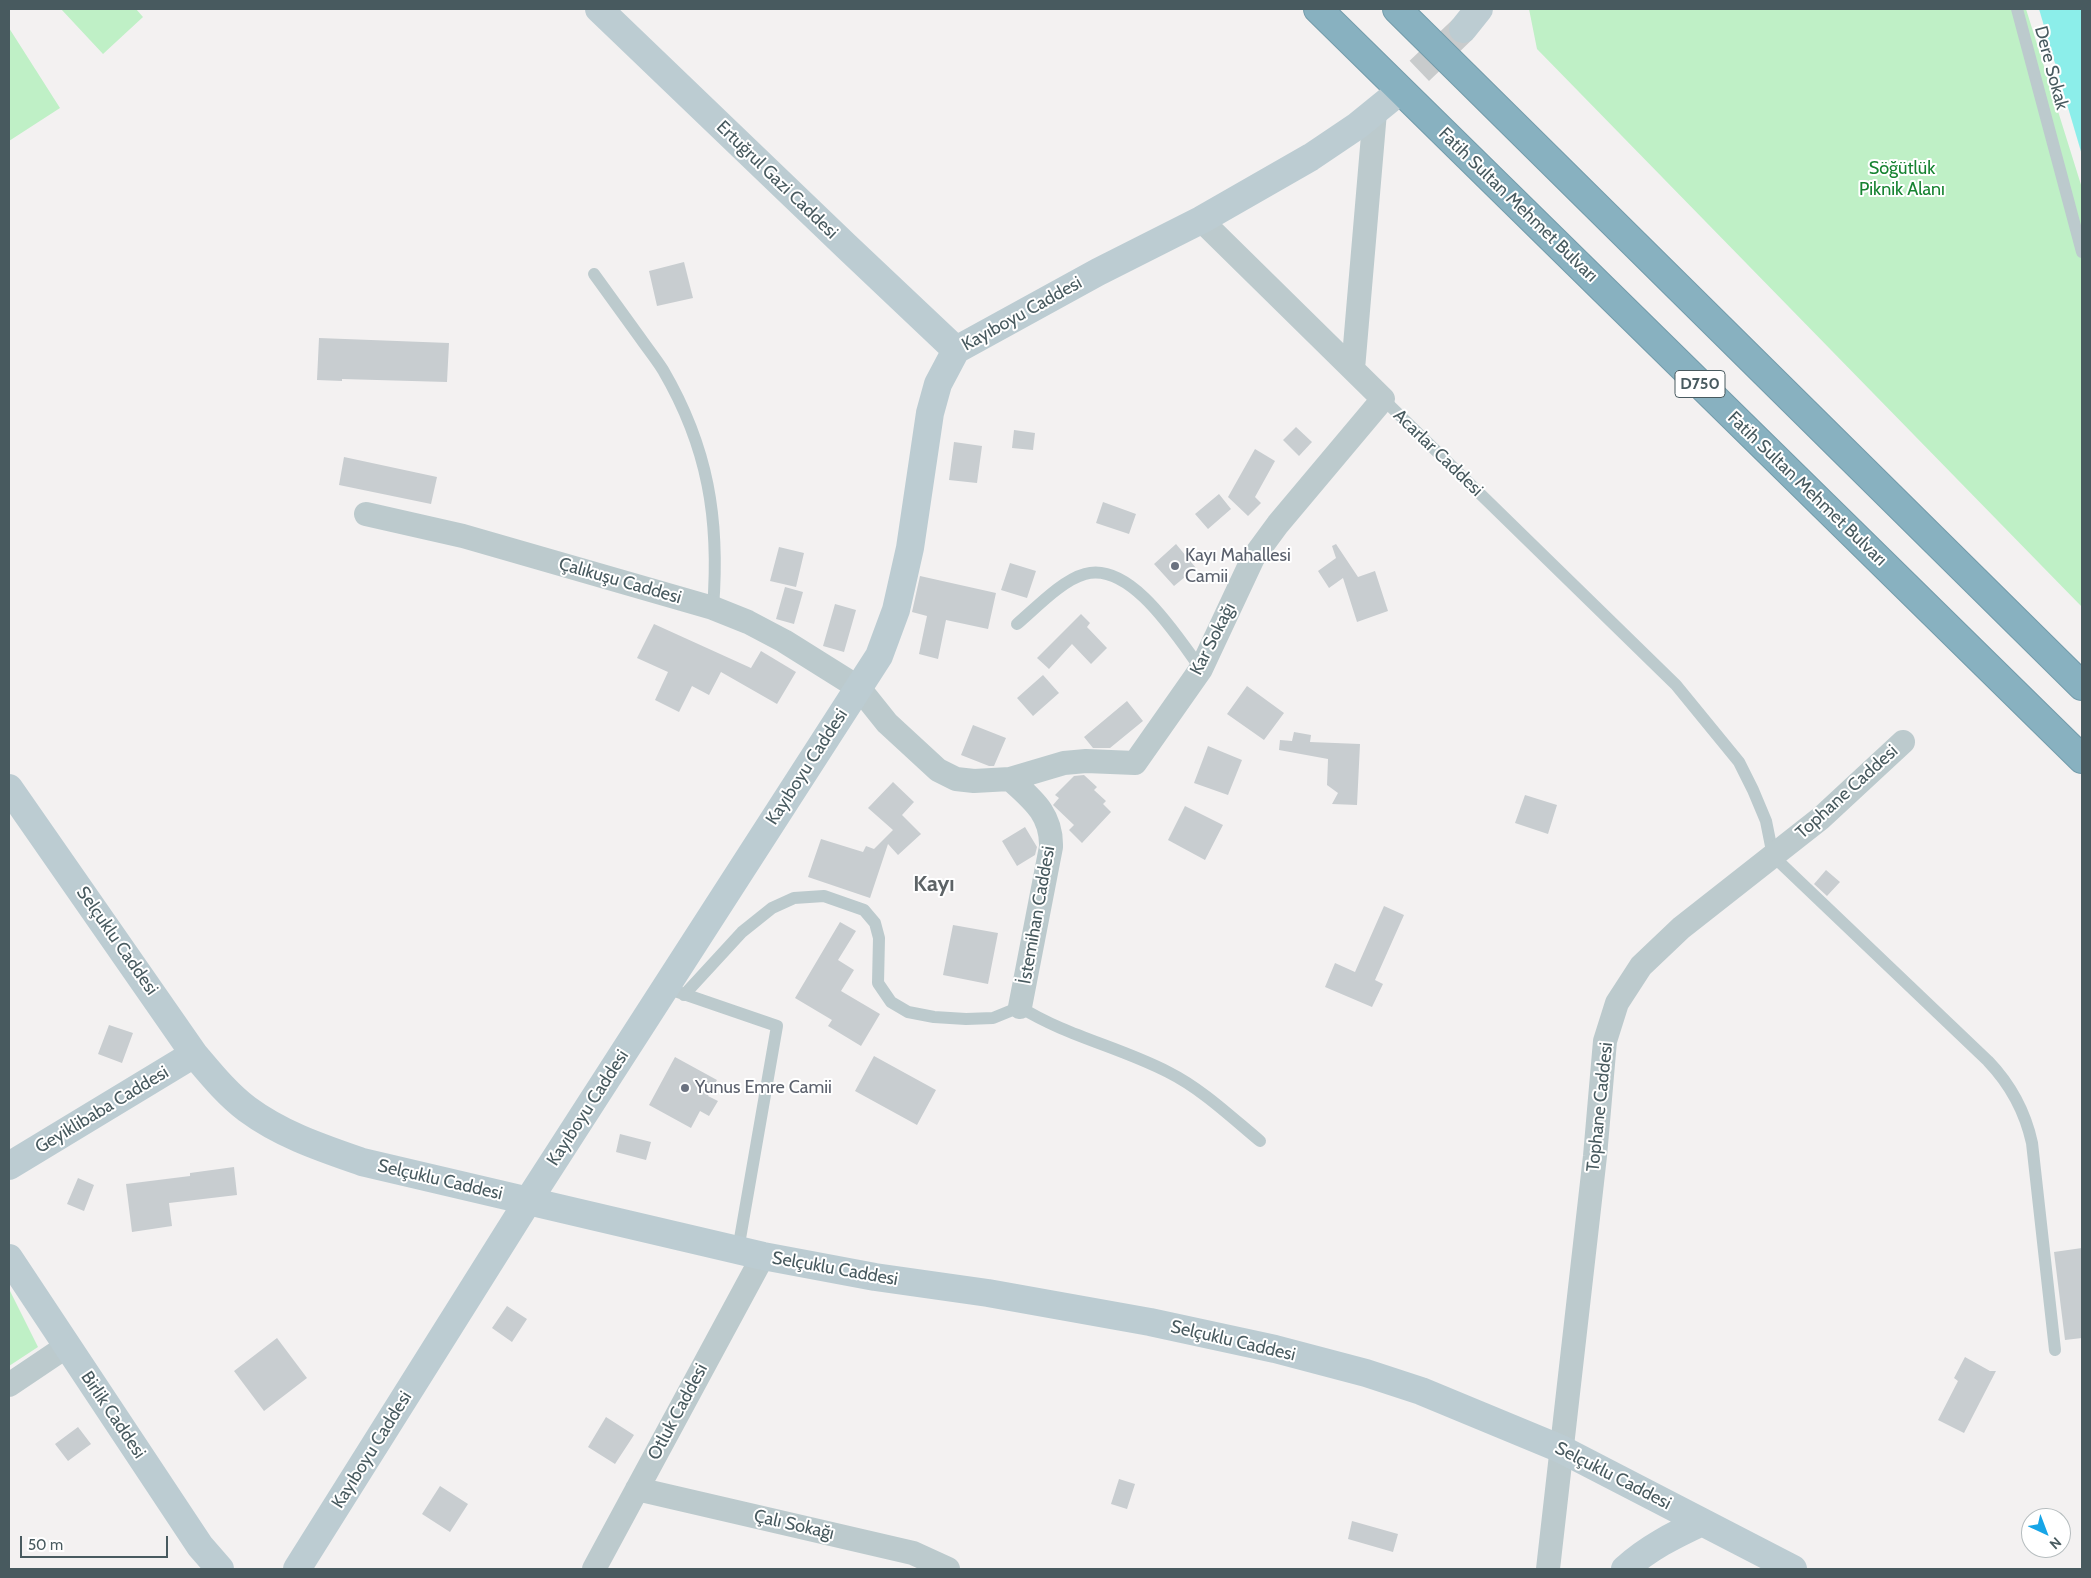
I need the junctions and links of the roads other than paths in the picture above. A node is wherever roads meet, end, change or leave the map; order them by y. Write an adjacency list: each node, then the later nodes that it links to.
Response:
1 (599, 9): 9 (street, Ertuğrul Gazi Caddesi)
2 (1318, 9): 19 (highway, Fatih Sultan Mehmet Bulvarı / D750)
3 (1397, 9): 16 (highway)
4 (2017, 9): 7 (lane, Dere Sokak)
5 (1382, 106): 6 (street, Kayıboyu Caddesi); 10 (street)
6 (1201, 220): 9 (street, Kayıboyu Caddesi); 10 (street, Acarlar Caddesi)
7 (2082, 252)
8 (594, 274): 13 (lane)
9 (956, 350): 17 (street, Kayıboyu Caddesi)
10 (1353, 369): 11 (street, Acarlar Caddesi)
11 (1384, 399): 15 (street, Kar Sokağı); 23 (lane, Acarlar Caddesi)
12 (366, 514): 13 (street, Çalıkuşu Caddesi)
13 (713, 608): 17 (street, Çalıkuşu Caddesi)
14 (1017, 624): 15 (lane)
15 (1200, 669): 20 (street, Kar Sokağı)
16 (2082, 686)
17 (859, 688): 21 (street, Çalıkuşu Caddesi); 24 (street, Kayıboyu Caddesi)
18 (1903, 742): 23 (street, Tophane Caddesi)
19 (2082, 759)
20 (1135, 763): 21 (street, Çalıkuşu Caddesi)
21 (1010, 779): 25 (street, İstemihan Caddesi)
22 (9, 788): 26 (street, Selçuklu Caddesi)
23 (1773, 856): 33 (lane); 35 (street, Tophane Caddesi)
24 (675, 991): 25 (lane); 29 (street, Kayıboyu Caddesi); 30 (lane)
25 (1020, 1007): 27 (lane)
26 (194, 1054): 28 (street, Geyiklibaba Caddesi); 29 (street, Selçuklu Caddesi)
27 (1260, 1141)
28 (9, 1166)
29 (528, 1202): 30 (street, Selçuklu Caddesi); 39 (street, Kayıboyu Caddesi)
30 (750, 1253): 35 (street, Selçuklu Caddesi); 36 (street, Otluk Caddesi)
31 (10, 1262): 32 (street, Birlik Caddesi)
32 (67, 1346): 34 (street); 38 (street, Birlik Caddesi)
33 (2055, 1350)
34 (9, 1385)
35 (1561, 1448): 37 (street, Selçuklu Caddesi); 42 (street, Tophane Caddesi)
36 (637, 1489): 40 (street, Otluk Caddesi); 41 (street, Çalı Sokağı)
37 (1702, 1522): 43 (street); 44 (street, Selçuklu Caddesi)
38 (220, 1569)
39 (297, 1569)
40 (594, 1569)
41 (948, 1569)
42 (1548, 1569)
43 (1625, 1569)
44 (1793, 1569)

